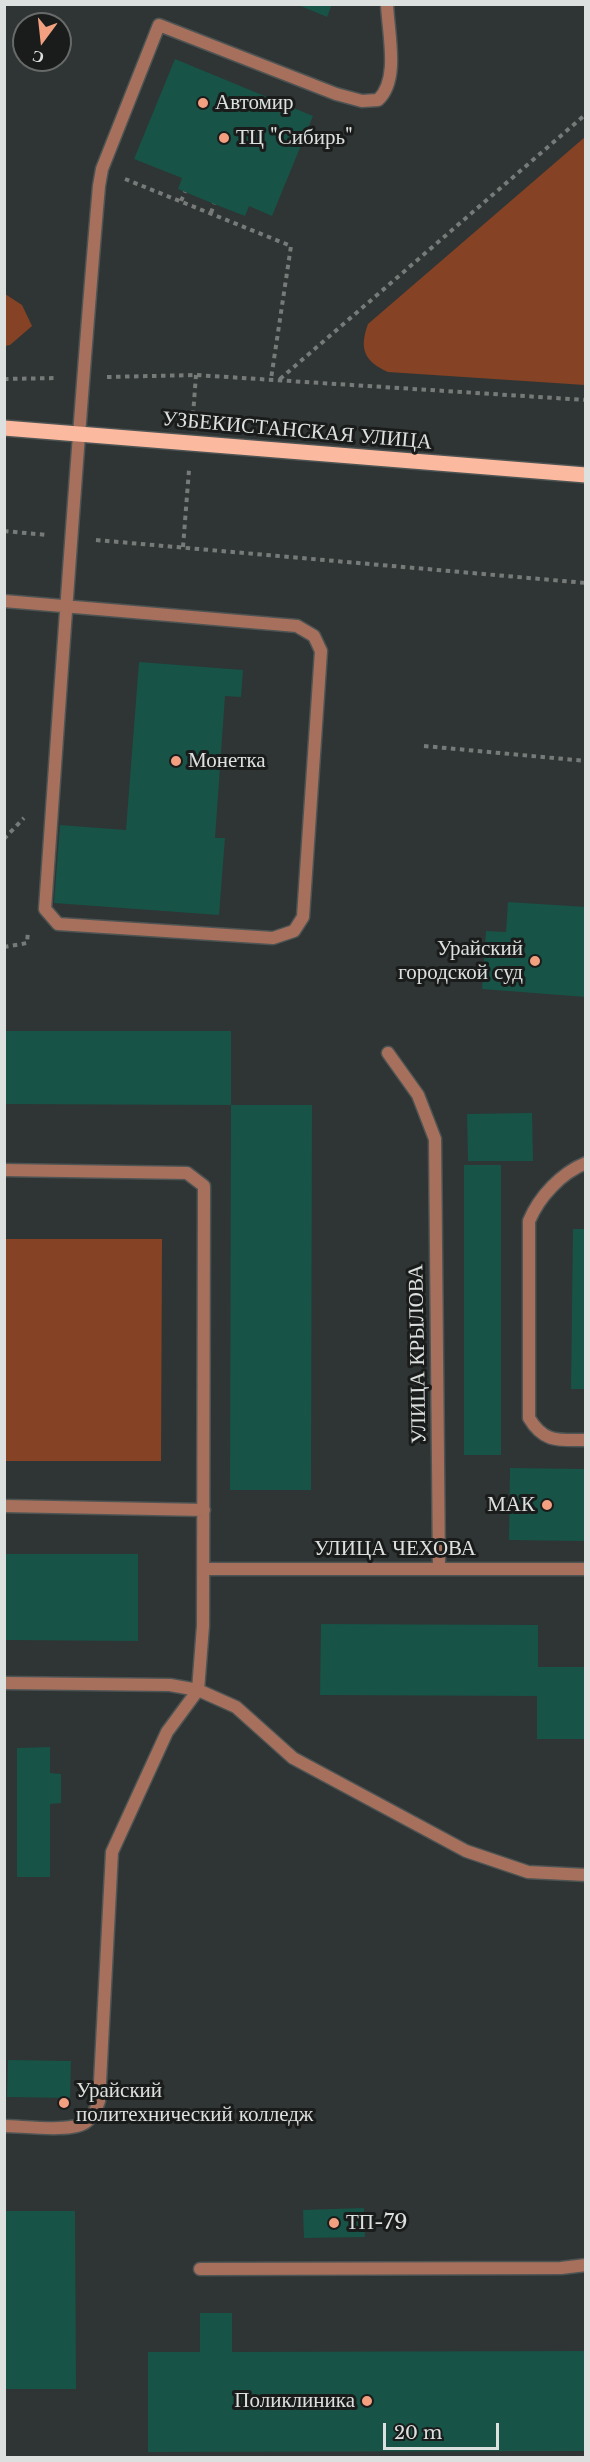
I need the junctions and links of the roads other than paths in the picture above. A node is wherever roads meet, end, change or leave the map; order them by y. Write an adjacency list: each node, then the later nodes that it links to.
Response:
1 (387, 4): 3 (street)
2 (4, 428): 3 (main road, УЗБЕКИСТАНСКАЯ УЛИЦА)
3 (79, 434): 4 (main road, УЗБЕКИСТАНСКАЯ УЛИЦА); 6 (street)
4 (585, 475)
5 (4, 602): 6 (street)
6 (66, 606): 6 (street)
7 (388, 1053): 13 (street, УЛИЦА КРЫЛОВА)
8 (585, 1163): 10 (street)
9 (4, 1170): 12 (street)
10 (585, 1440)
11 (4, 1506): 12 (street)
12 (204, 1510): 14 (street)
13 (439, 1568): 14 (street, УЛИЦА ЧЕХОВА); 15 (street, УЛИЦА ЧЕХОВА)
14 (204, 1569): 17 (street)
15 (585, 1569)
16 (4, 1683): 17 (street)
17 (198, 1690): 18 (street); 19 (street)
18 (585, 1875)
19 (4, 2126)
20 (585, 2265): 21 (street)
21 (200, 2269)

